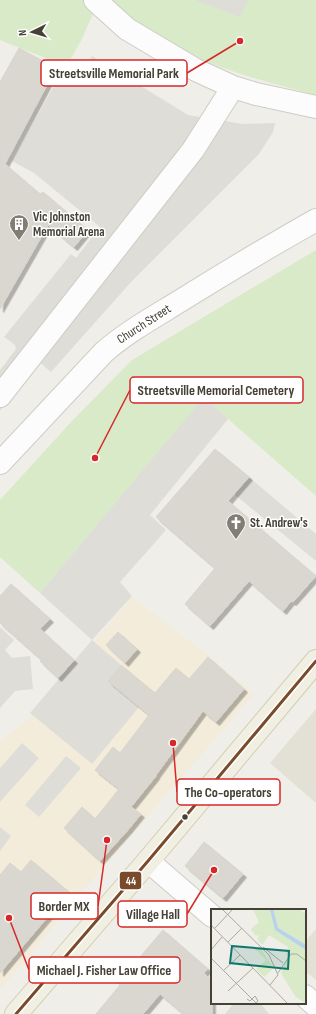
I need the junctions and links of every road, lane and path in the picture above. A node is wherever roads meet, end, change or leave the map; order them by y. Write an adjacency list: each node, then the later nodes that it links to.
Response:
1 (95, 0): 2 (street)
2 (233, 87): 3 (street); 5 (street)
3 (316, 107)
4 (316, 220): 6 (street, Church Street)
5 (0, 396)
6 (0, 463)
7 (316, 661): 8 (main road)
8 (148, 860): 9 (street); 12 (main road)
9 (211, 915)
10 (306, 997): 11 (street)
11 (316, 1006)
12 (16, 1014)

